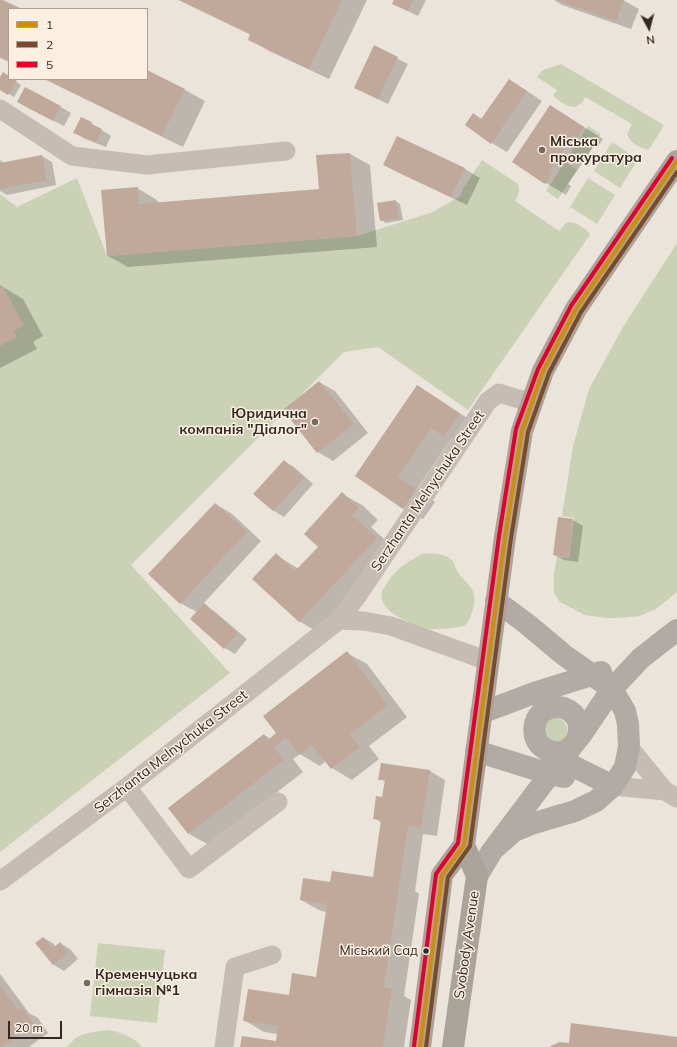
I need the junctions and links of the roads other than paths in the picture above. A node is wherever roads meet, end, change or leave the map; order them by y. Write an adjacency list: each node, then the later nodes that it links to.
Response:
1 (0, 110): 2 (street)
2 (286, 151)
3 (677, 161): 4 (highway)
4 (532, 403): 5 (highway); 6 (street, Serzhanta Melnychuka Street)
5 (496, 601): 9 (highway); 10 (main road)
6 (339, 620): 9 (street); 19 (street, Serzhanta Melnychuka Street)
7 (677, 630): 8 (main road)
8 (641, 658): 10 (main road); 12 (main road)
9 (488, 661): 14 (highway)
10 (592, 675): 11 (main road); 12 (main road)
11 (568, 682): 13 (main road); 14 (main road)
12 (612, 690): 15 (main road); 17 (main road)
13 (546, 710): 17 (main road); 17 (main road)
14 (481, 713): 16 (highway)
15 (629, 747): 18 (main road); 20 (street)
16 (476, 751): 17 (main road); 22 (highway)
17 (558, 757): 18 (main road); 23 (main road)
18 (613, 786): 20 (street); 23 (main road)
19 (127, 787): 21 (street); 25 (street, Serzhanta Melnychuka Street)
20 (671, 795)
21 (278, 802)
22 (464, 845): 24 (highway, Svobody Avenue); 28 (highway)
23 (496, 847): 24 (main road)
24 (477, 876): 29 (highway, Svobody Avenue)
25 (0, 880)
26 (272, 956): 27 (street)
27 (224, 1047)
28 (420, 1047)
29 (453, 1047)

